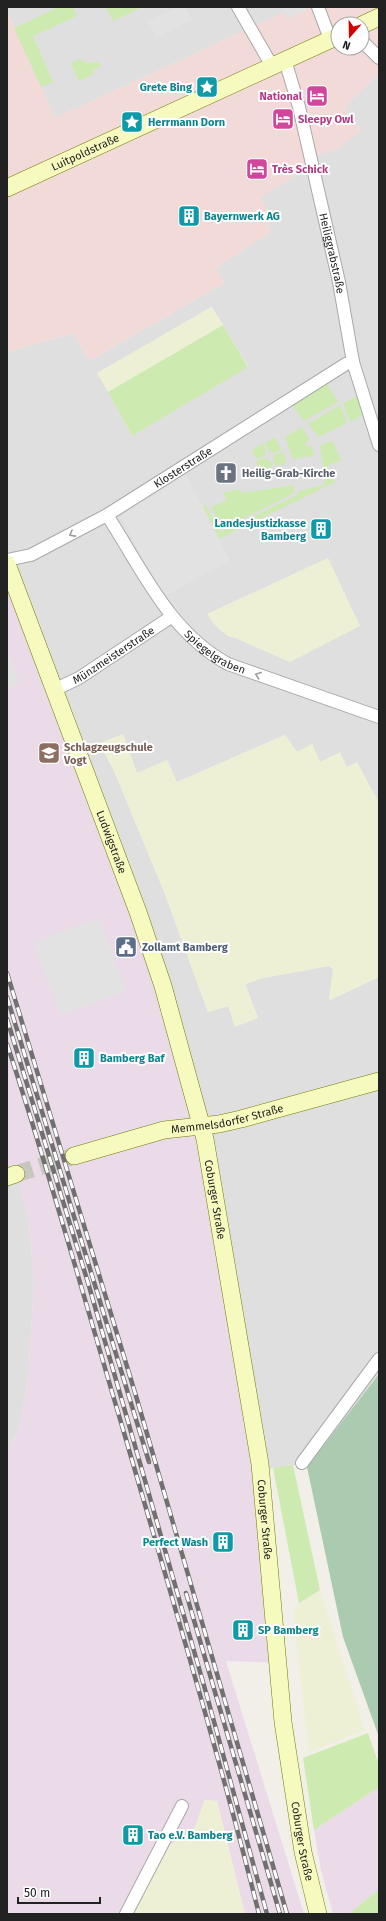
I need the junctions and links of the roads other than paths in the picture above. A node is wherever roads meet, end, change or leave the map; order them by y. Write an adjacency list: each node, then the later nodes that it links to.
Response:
1 (238, 7): 7 (street, Heiliggrabstraße)
2 (318, 7): 3 (street)
3 (330, 30)
4 (330, 40): 7 (street, Luitpoldstraße)
5 (370, 49): 6 (street)
6 (379, 58)
7 (278, 63): 8 (street, Luitpoldstraße); 9 (street, Heiliggrabstraße)
8 (7, 188)
9 (354, 362): 10 (street, Heiliggrabstraße); 12 (street, Klosterstraße)
10 (376, 420): 11 (street, Heiliggrabstraße)
11 (379, 445)
12 (107, 515): 13 (street, Klosterstraße, one-way to 13); 15 (street, Spiegelgraben)
13 (7, 560)
14 (7, 564): 16 (street, Ludwigstraße)
15 (171, 617): 16 (street, Münzmeisterstraße); 17 (street, Spiegelgraben, one-way to 15)
16 (54, 690): 19 (street, Ludwigstraße)
17 (379, 717)
18 (379, 1081): 19 (street, Memmelsdorfer Straße)
19 (201, 1126): 20 (street, Memmelsdorfer Straße); 25 (street, Coburger Straße)
20 (74, 1156)
21 (379, 1359): 22 (street)
22 (302, 1463)
23 (182, 1806): 24 (street)
24 (126, 1914)
25 (318, 1914)

